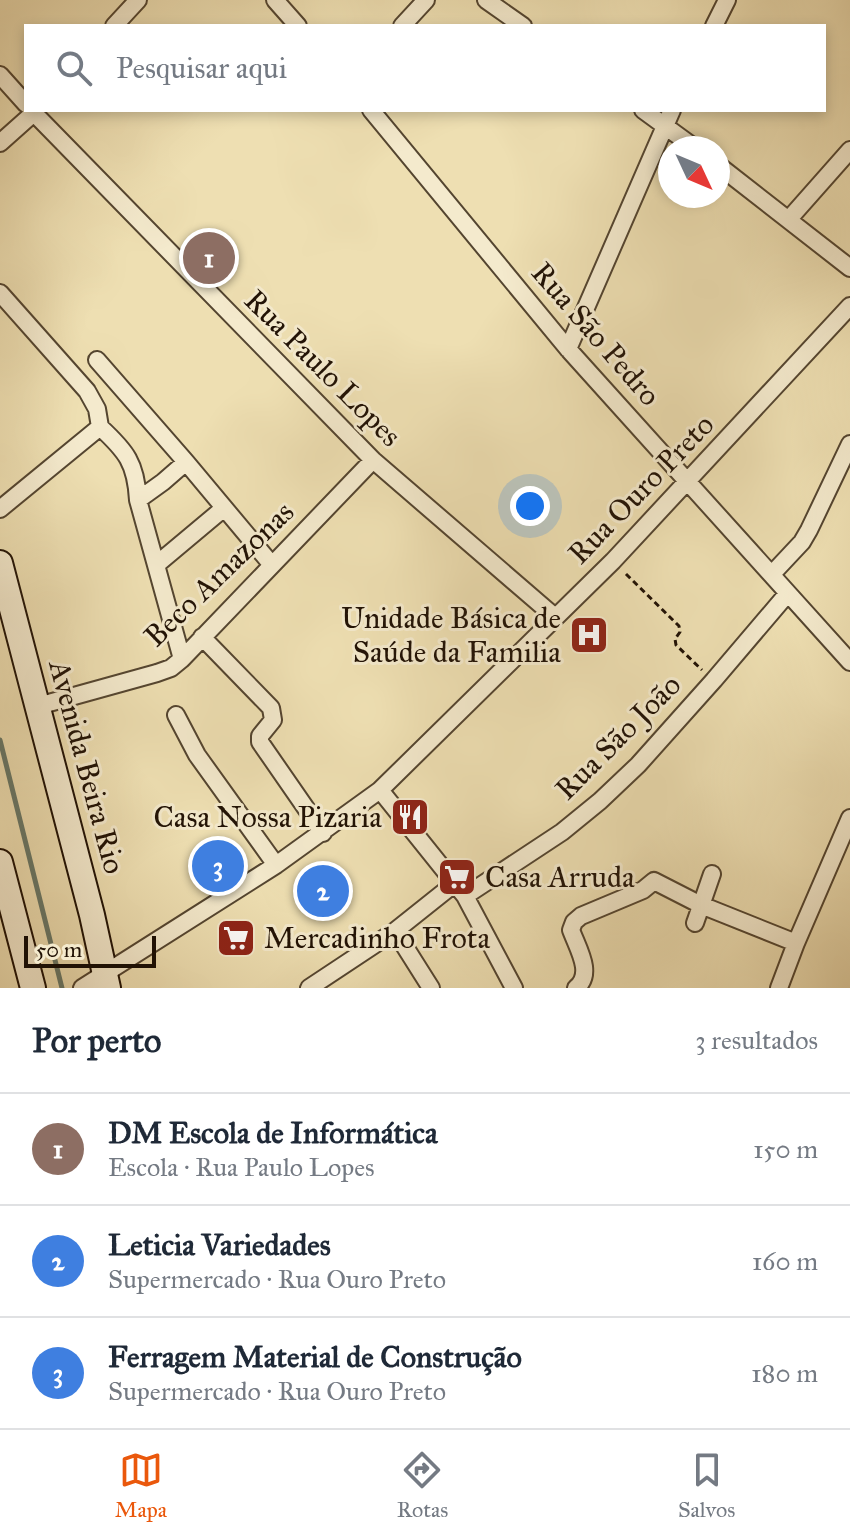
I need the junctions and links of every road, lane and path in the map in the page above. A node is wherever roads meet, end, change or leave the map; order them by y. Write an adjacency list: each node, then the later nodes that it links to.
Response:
1 (138, 0): 6 (street)
2 (275, 0): 7 (street)
3 (426, 0): 8 (street)
4 (486, 0): 9 (street)
5 (727, 0): 10 (street)
6 (116, 24)
7 (296, 24)
8 (404, 24)
9 (520, 24)
10 (715, 24)
11 (0, 75): 12 (street, Rua Paulo Lopes)
12 (24, 100)
13 (29, 112): 19 (street)
14 (35, 112): 30 (street, Rua Paulo Lopes)
15 (373, 112): 26 (street, Rua São Pedro)
16 (650, 112): 17 (street)
17 (669, 118): 18 (street); 26 (street)
18 (685, 136)
19 (0, 143)
20 (850, 150): 22 (street)
21 (730, 174): 22 (street)
22 (789, 219): 23 (street)
23 (850, 268)
24 (0, 293): 28 (street)
25 (850, 306): 32 (street, Rua Ouro Preto)
26 (568, 349): 32 (street, Rua São Pedro)
27 (97, 360): 31 (street)
28 (100, 427): 33 (street); 35 (street)
29 (849, 450): 40 (street)
30 (373, 460): 39 (street, Beco Amazonas); 42 (street, Rua Paulo Lopes)
31 (186, 462): 33 (street); 34 (street)
32 (689, 481): 36 (street, Rua Ouro Preto); 40 (street, Rua São Pedro)
33 (138, 500): 38 (street)
34 (224, 508): 38 (street); 39 (street)
35 (0, 509)
36 (613, 561): 42 (street, Rua Ouro Preto); 46 (path)
37 (0, 563): 47 (street, Avenida Beira Rio)
38 (156, 565): 44 (street)
39 (272, 565): 43 (street, Beco Amazonas)
40 (772, 574): 41 (street, Rua São Pedro)
41 (788, 593): 45 (street, Rua São Pedro); 46 (street, Rua São João)
42 (555, 617): 49 (street, Rua Ouro Preto)
43 (202, 637): 44 (street, Beco Amazonas); 51 (street)
44 (182, 659): 47 (street, Beco Amazonas)
45 (850, 662)
46 (714, 680): 55 (street, Rua São João)
47 (38, 706): 60 (street, Avenida Beira Rio)
48 (176, 715): 53 (street)
49 (380, 790): 51 (street, Rua Ouro Preto); 55 (street)
50 (850, 818): 59 (street)
51 (323, 833): 53 (street, Rua Ouro Preto)
52 (0, 862): 61 (street)
53 (276, 865): 60 (street, Rua Ouro Preto)
54 (712, 874): 56 (street)
55 (460, 890): 58 (street, Rua São João); 64 (street)
56 (701, 905): 57 (street); 59 (street); 65 (street)
57 (695, 923)
58 (395, 931): 62 (street, Rua São João); 63 (street)
59 (796, 943): 66 (street)
60 (98, 983)
61 (33, 988)
62 (309, 988)
63 (431, 988)
64 (514, 988)
65 (576, 988)
66 (779, 988)

